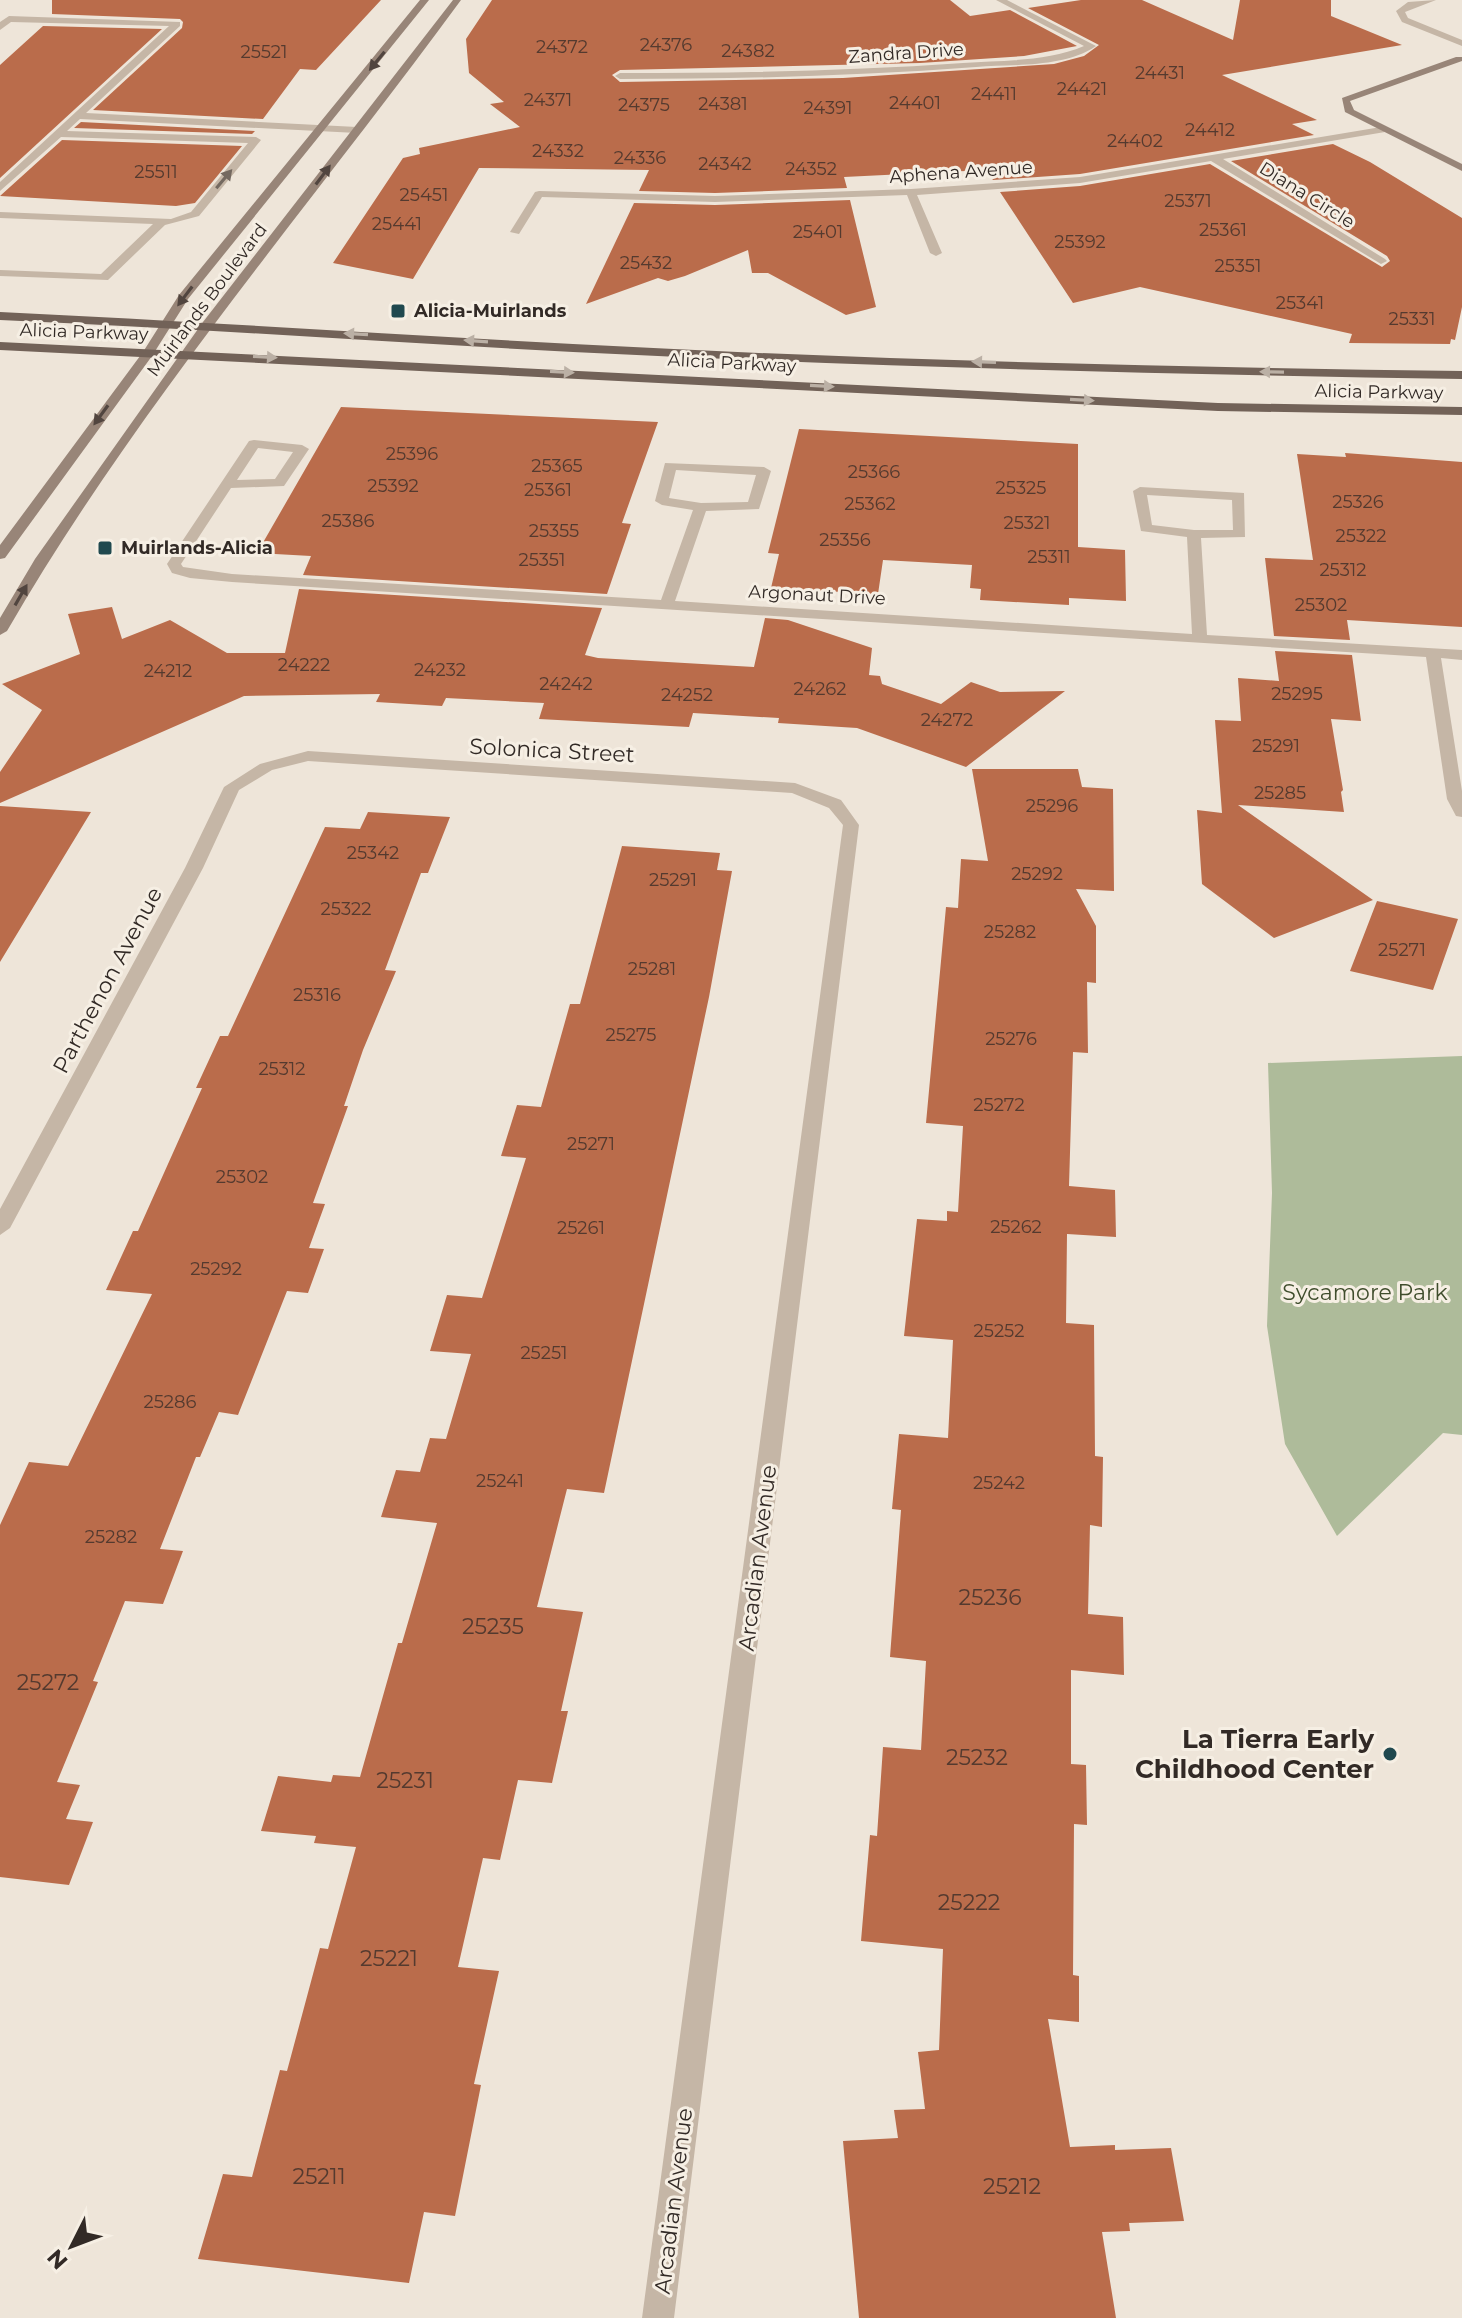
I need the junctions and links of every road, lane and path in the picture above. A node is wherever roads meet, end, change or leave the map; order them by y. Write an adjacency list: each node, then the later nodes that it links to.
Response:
1 (425, 0): 10 (main road, Muirlands Boulevard, one-way to 10)
2 (457, 0): 11 (main road, Muirlands Boulevard)
3 (1000, 0): 8 (street, Zandra Drive)
4 (1432, 0): 6 (street)
5 (0, 27): 9 (street)
6 (1462, 43)
7 (1461, 57): 12 (main road)
8 (620, 76)
9 (79, 116): 10 (street); 13 (street)
10 (323, 128): 11 (street); 25 (main road, Muirlands Boulevard, one-way to 25)
11 (357, 130): 26 (main road, Muirlands Boulevard, one-way to 11)
12 (1381, 130): 14 (street, Aphena Avenue); 15 (main road)
13 (60, 134): 16 (street); 19 (street, one-way to 13)
14 (1215, 159): 17 (street, Aphena Avenue); 22 (street, Diana Circle)
15 (1462, 168)
16 (0, 188)
17 (911, 192): 20 (street, Aphena Avenue); 21 (street)
18 (0, 215): 19 (street)
19 (163, 221): 23 (street)
20 (515, 232)
21 (936, 253)
22 (1381, 261)
23 (0, 273)
24 (0, 316): 25 (main road, Alicia Parkway)
25 (167, 323): 26 (main road, Alicia Parkway); 28 (main road, Muirlands Boulevard)
26 (207, 325): 29 (main road, Muirlands Boulevard); 30 (main road, Alicia Parkway, one-way to 26)
27 (0, 346): 28 (main road, Alicia Parkway)
28 (148, 353): 29 (main road, Alicia Parkway); 35 (main road, Muirlands Boulevard, one-way to 35)
29 (188, 354): 31 (main road, Alicia Parkway, one-way to 31); 37 (main road, Muirlands Boulevard, one-way to 29)
30 (1462, 375)
31 (1462, 411)
32 (227, 484): 32 (street); 36 (street, Argonaut Drive)
33 (701, 507): 33 (street); 36 (street)
34 (1194, 534): 34 (street); 38 (street)
35 (0, 555)
36 (666, 607): 38 (street, Argonaut Drive)
37 (0, 631)
38 (1200, 637): 39 (street, Argonaut Drive)
39 (1433, 653): 40 (street, Argonaut Drive); 43 (street)
40 (1462, 655)
41 (266, 767): 42 (street, Solonica Street); 44 (street, Parthenon Avenue)
42 (835, 804): 45 (street, Arcadian Avenue)
43 (1462, 812)
44 (0, 1228)
45 (658, 2318)

